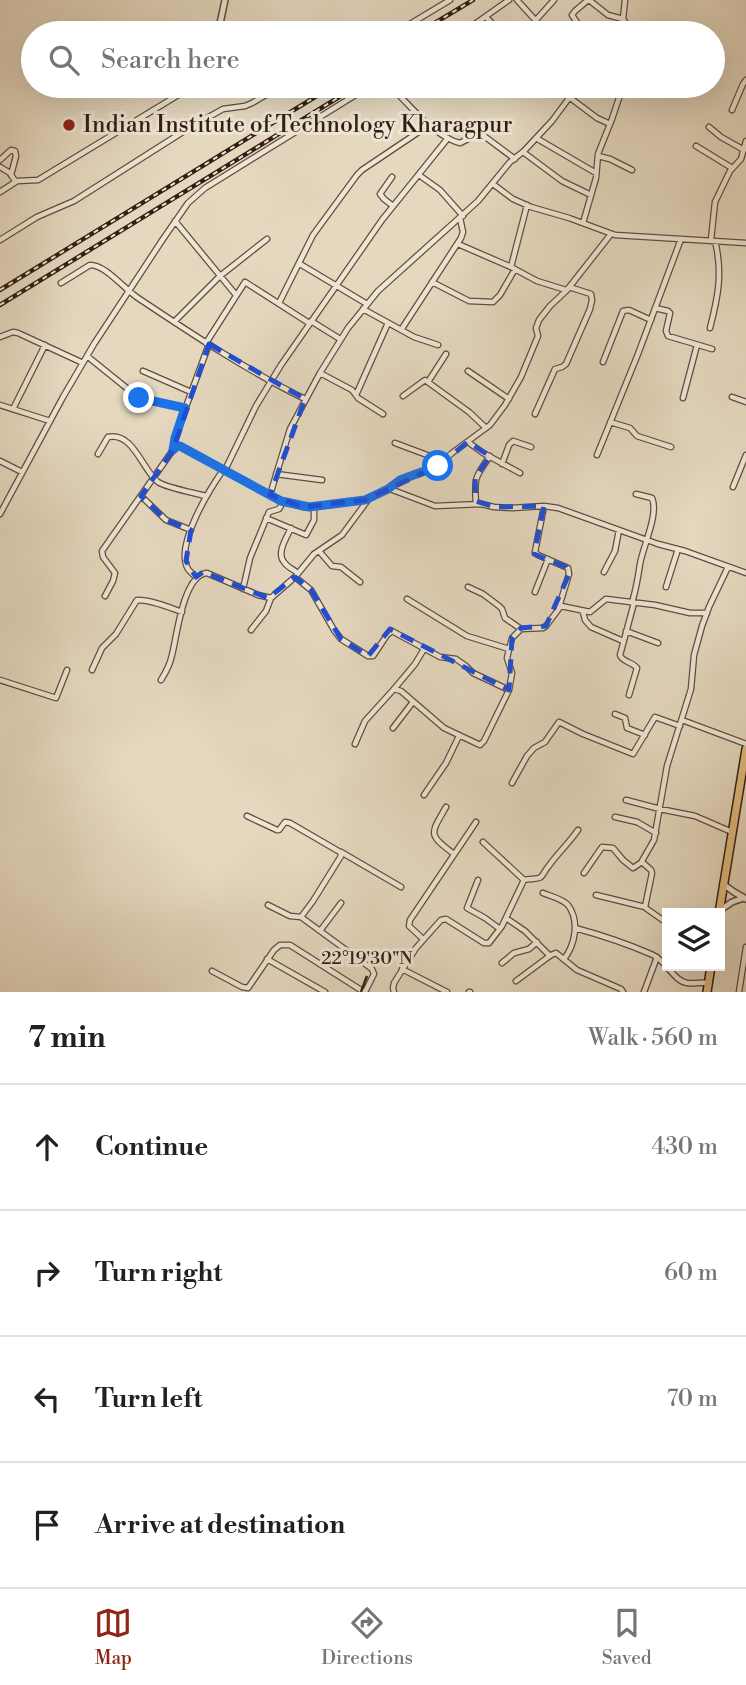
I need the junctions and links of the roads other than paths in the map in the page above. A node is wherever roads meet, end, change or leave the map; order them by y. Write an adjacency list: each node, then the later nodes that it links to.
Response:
1 (225, 0): 11 (street)
2 (450, 0): 12 (street)
3 (509, 0): 8 (street)
4 (517, 0): 10 (street)
5 (554, 0): 10 (street)
6 (589, 0): 9 (street); 15 (street)
7 (625, 0): 9 (street)
8 (486, 17): 13 (street); 14 (street)
9 (623, 19)
10 (536, 20)
11 (221, 21)
12 (415, 21)
13 (480, 21)
14 (490, 21)
15 (576, 21)
16 (746, 80): 24 (street)
17 (173, 98): 45 (street)
18 (261, 98): 57 (street)
19 (351, 98): 52 (street)
20 (402, 98): 26 (street)
21 (568, 98): 29 (street)
22 (570, 98): 25 (street)
23 (619, 98): 25 (street)
24 (732, 110)
25 (610, 124): 34 (street)
26 (429, 125): 28 (street); 61 (street)
27 (709, 127): 32 (street)
28 (448, 138): 35 (street); 43 (street)
29 (536, 138): 33 (street); 41 (street)
30 (746, 141): 32 (street)
31 (696, 146): 39 (street)
32 (744, 150): 37 (street)
33 (523, 152): 35 (street); 48 (street)
34 (597, 156): 40 (street); 41 (street)
35 (515, 159): 46 (street)
36 (0, 160): 42 (street)
37 (743, 160): 39 (street)
38 (0, 167): 42 (street)
39 (733, 168): 58 (street)
40 (632, 170)
41 (596, 173): 48 (street)
42 (11, 175): 45 (street)
43 (419, 175): 50 (street); 51 (street)
44 (392, 177): 50 (street)
45 (15, 181): 47 (street)
46 (492, 183): 49 (street); 51 (street)
47 (0, 192)
48 (591, 195): 53 (street)
49 (527, 205): 53 (street); 62 (street)
50 (393, 206): 66 (street)
51 (461, 217): 60 (street); 71 (street)
52 (175, 221): 63 (street); 68 (street)
53 (583, 223): 54 (street)
54 (611, 234): 56 (street); 67 (street)
55 (267, 239): 63 (street)
56 (681, 239): 58 (street); 72 (street)
57 (0, 240)
58 (713, 241): 59 (street); 78 (street)
59 (746, 243)
60 (458, 244): 62 (street); 64 (street)
61 (300, 264): 66 (street); 70 (street)
62 (513, 268): 64 (street); 67 (street)
63 (220, 276): 69 (street); 75 (street)
64 (432, 282): 79 (street)
65 (61, 283): 68 (street)
66 (336, 285): 71 (street); 76 (street)
67 (568, 288): 102 (street); 108 (street)
68 (128, 291): 75 (street); 88 (street)
69 (236, 295): 70 (street); 82 (street)
70 (279, 303): 76 (street)
71 (367, 304): 73 (street)
72 (655, 308): 74 (street); 85 (street)
73 (363, 309): 77 (street); 81 (street)
74 (651, 320): 89 (street); 110 (street)
75 (174, 322): 82 (street)
76 (310, 322): 81 (street); 94 (street)
77 (388, 323): 79 (street); 97 (street)
78 (710, 328)
79 (401, 330): 84 (street)
80 (0, 337): 83 (street)
81 (340, 340): 93 (street)
82 (207, 343): 94 (street); 96 (street)
83 (45, 345): 90 (street); 106 (street)
84 (438, 345)
85 (697, 345): 86 (street); 100 (street)
86 (712, 349)
87 (446, 354): 95 (street)
88 (87, 356): 90 (street); 105 (street)
89 (603, 362)
90 (83, 363): 109 (street)
91 (143, 371): 96 (street)
92 (468, 371): 102 (street)
93 (320, 373): 97 (street); 101 (street)
94 (270, 382): 101 (street); 125 (street)
95 (428, 382): 98 (street); 111 (street)
96 (191, 392): 105 (street)
97 (356, 395): 107 (street)
98 (403, 396)
99 (732, 397): 103 (street)
100 (683, 398)
101 (305, 399): 128 (street)
102 (509, 399): 111 (street)
103 (746, 402)
104 (0, 405): 106 (street)
105 (185, 408): 116 (street)
106 (13, 409): 109 (street)
107 (383, 414)
108 (535, 414)
109 (50, 421): 126 (street)
110 (611, 422): 115 (street); 118 (street)
111 (486, 428): 112 (street)
112 (468, 442): 120 (street); 122 (street)
113 (395, 443): 122 (street)
114 (530, 447): 123 (street)
115 (671, 447)
116 (173, 450): 125 (street); 129 (street)
117 (98, 454): 129 (street)
118 (597, 455)
119 (746, 455): 124 (street)
120 (490, 456): 123 (street); 139 (street)
121 (0, 461): 126 (street)
122 (444, 461): 132 (street)
123 (502, 464): 127 (street)
124 (745, 465): 131 (street)
125 (224, 470): 134 (street); 136 (street)
126 (22, 472): 142 (street)
127 (520, 473)
128 (276, 474): 130 (street); 134 (street)
129 (154, 477): 135 (street); 136 (street)
130 (322, 480)
131 (733, 487)
132 (388, 489): 137 (street); 139 (street)
133 (636, 494): 147 (street)
134 (270, 495): 138 (street)
135 (141, 496): 145 (street); 161 (street)
136 (206, 496): 145 (street)
137 (369, 499): 140 (street); 149 (street)
138 (283, 502): 140 (street); 143 (street)
139 (477, 504): 141 (street)
140 (314, 506): 144 (street)
141 (544, 506): 146 (street); 150 (street)
142 (0, 514)
143 (266, 518): 144 (street); 159 (street)
144 (292, 528): 154 (street)
145 (191, 530): 155 (street)
146 (619, 530): 147 (street); 152 (street)
147 (647, 540): 148 (street); 164 (street)
148 (678, 549): 151 (street); 158 (street)
149 (319, 551): 154 (street); 156 (street)
150 (548, 559): 160 (street); 165 (street)
151 (728, 566): 153 (street); 168 (street)
152 (604, 572)
153 (746, 573)
154 (297, 575): 162 (street); 174 (street)
155 (196, 577): 159 (street); 167 (street)
156 (360, 582)
157 (468, 587): 169 (street)
158 (666, 587)
159 (243, 589): 162 (street)
160 (535, 592)
161 (106, 596)
162 (271, 597): 170 (street)
163 (407, 599): 175 (street)
164 (633, 603): 166 (street); 168 (street); 171 (street)
165 (559, 607): 166 (street); 169 (street)
166 (583, 611): 172 (street)
167 (182, 612): 177 (street); 179 (street)
168 (707, 613): 185 (street)
169 (521, 629): 175 (street)
170 (251, 630)
171 (626, 631): 172 (street); 173 (street)
172 (623, 641): 182 (street)
173 (658, 643)
174 (424, 649): 180 (street); 181 (street)
175 (509, 649): 181 (street)
176 (67, 670): 178 (street)
177 (92, 670)
178 (0, 680)
179 (161, 680)
180 (394, 689): 183 (street); 189 (street)
181 (509, 690): 187 (street)
182 (629, 695)
183 (413, 702): 186 (street); 187 (street)
184 (615, 715): 188 (street)
185 (681, 723): 188 (street); 190 (street); 195 (street)
186 (393, 728)
187 (459, 736): 192 (street)
188 (645, 736): 191 (street)
189 (355, 744)
190 (746, 746): 200 (main road)
191 (512, 783)
192 (424, 795)
193 (626, 800): 195 (street)
194 (446, 807): 204 (street)
195 (660, 809): 200 (street); 201 (street)
196 (247, 816): 203 (street)
197 (615, 817): 201 (street)
198 (476, 822): 204 (street)
199 (578, 830): 208 (street)
200 (732, 832): 209 (main road)
201 (656, 833): 205 (street)
202 (483, 842): 208 (street)
203 (340, 852): 210 (street); 219 (street)
204 (454, 853): 225 (street)
205 (642, 861): 206 (street); 216 (street)
206 (584, 873)
207 (478, 880): 223 (street)
208 (524, 880): 220 (street)
209 (723, 884): 213 (street); 217 (main road)
210 (401, 887)
211 (543, 893): 222 (street)
212 (596, 895): 216 (street)
213 (745, 899): 218 (street)
214 (341, 903): 224 (street)
215 (268, 905): 219 (street)
216 (645, 907): 221 (street)
217 (720, 908)
218 (724, 908)
219 (301, 917): 224 (street)
220 (506, 918): 223 (street); 226 (street)
221 (662, 920)
222 (575, 928): 229 (street); 231 (street)
223 (500, 929): 225 (street)
224 (320, 931): 239 (street)
225 (423, 939): 233 (street)
226 (537, 942): 228 (street); 232 (street)
227 (746, 947): 245 (street)
228 (550, 956): 231 (street); 236 (street)
229 (657, 957): 237 (street); 243 (street)
230 (267, 959): 234 (street); 238 (street); 239 (street)
231 (564, 959): 242 (street)
232 (502, 963)
233 (402, 969): 240 (street); 241 (street)
234 (212, 971)
235 (710, 971): 237 (main road)
236 (516, 981)
237 (708, 983): 244 (main road)
238 (325, 992)
239 (364, 992)
240 (394, 992)
241 (447, 992)
242 (623, 992)
243 (644, 992)
244 (707, 992)
245 (739, 992)

